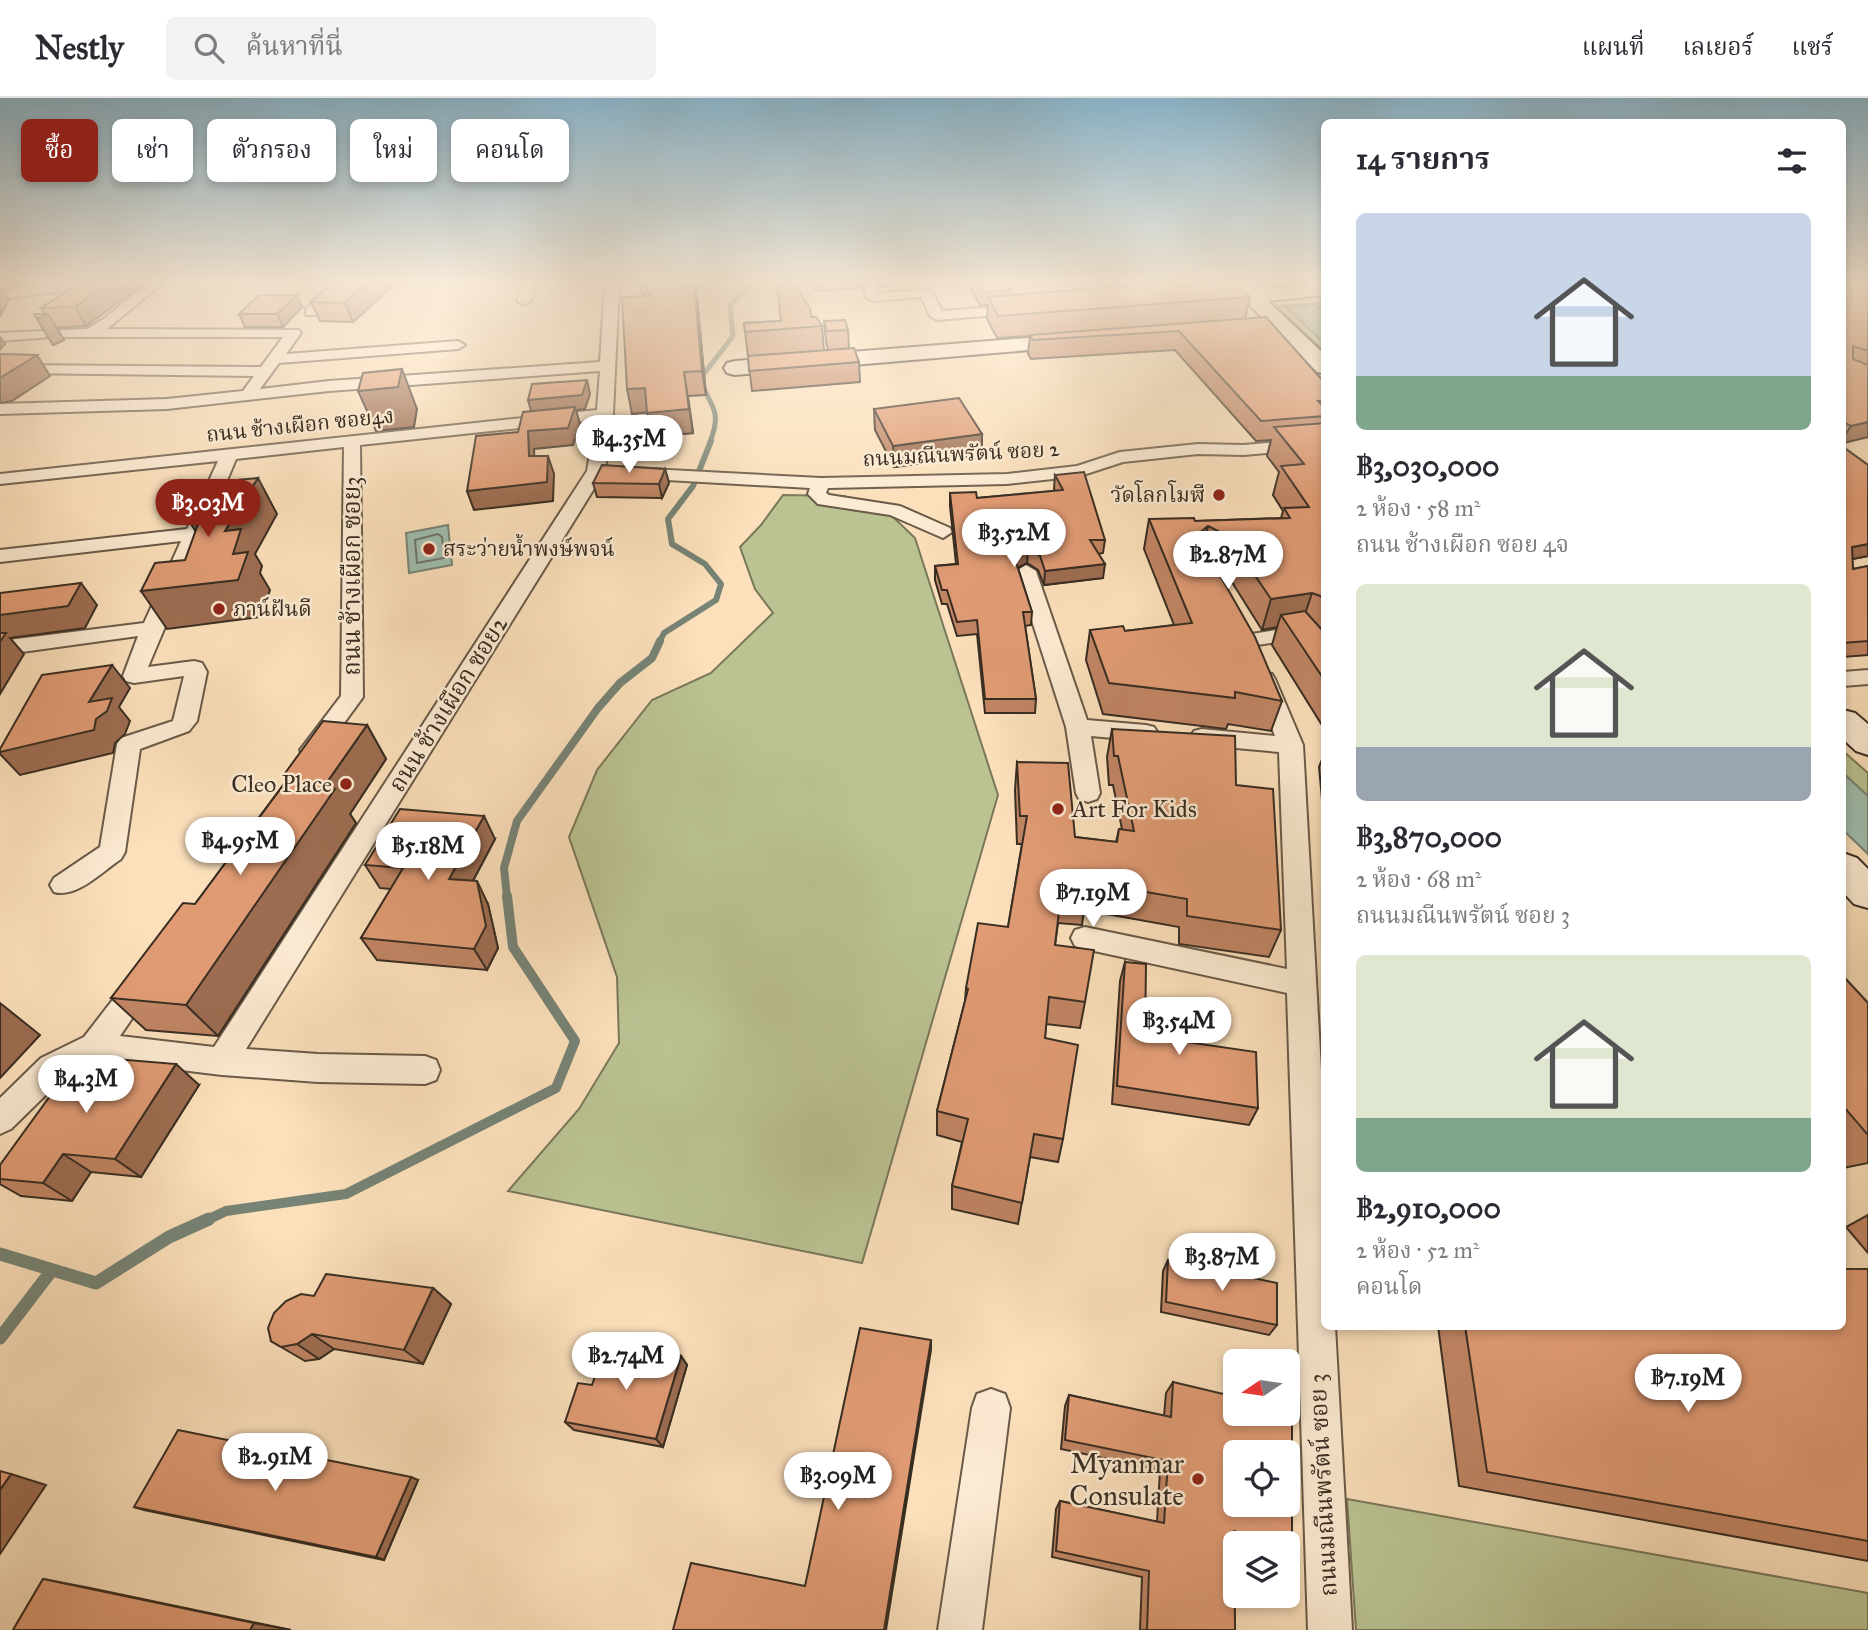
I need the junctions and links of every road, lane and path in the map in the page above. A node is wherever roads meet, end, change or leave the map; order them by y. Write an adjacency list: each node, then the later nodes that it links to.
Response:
1 (46, 354): 8 (street)
2 (278, 354): 6 (street)
3 (334, 354): 6 (street)
4 (607, 354): 7 (street, ถนน ช้างเผือก ซอย2)
5 (902, 354): 9 (street)
6 (275, 359): 10 (street)
7 (606, 366): 12 (street); 14 (street, ถนน ช้างเผือก ซอย2)
8 (17, 368): 10 (street); 11 (street)
9 (735, 368)
10 (266, 372): 12 (street)
11 (0, 378)
12 (247, 396): 13 (street)
13 (0, 409)
14 (605, 414): 15 (street, ถนน ช้างเผือก ซอย4ง); 18 (street, ถนน ช้างเผือก ซอย2)
15 (352, 443): 17 (street, ถนน ช้างเผือก ซอย4ง); 38 (street, ถนน ช้างเผือก ซอย3)
16 (1321, 443): 22 (street, ถนนมณีนพรัตน์ ซอย 2)
17 (229, 455): 21 (street, ถนน ช้างเผือก ซอย4ง); 24 (street)
18 (596, 471): 19 (street, ถนนมณีนพรัตน์ ซอย 2); 47 (street, ถนน ช้างเผือก ซอย2)
19 (681, 475): 20 (street, ถนนมณีนพรัตน์ ซอย 2)
20 (704, 477): 22 (street, ถนนมณีนพรัตน์ ซอย 2)
21 (0, 479)
22 (821, 482): 23 (street)
23 (943, 532)
24 (193, 534): 25 (street); 28 (street)
25 (0, 555)
26 (1026, 572): 35 (street)
27 (1233, 619): 29 (street, ถนนมณีนพรัตน์ ซอย 3)
28 (152, 628): 30 (street); 41 (street)
29 (1245, 641): 31 (street); 37 (street, ถนนมณีนพรัตน์ ซอย 3)
30 (0, 648)
31 (1321, 654)
32 (1868, 677): 33 (street)
33 (1846, 679)
34 (1846, 724): 36 (street)
35 (1078, 727): 37 (street); 39 (street)
36 (1868, 743)
37 (1291, 745): 45 (street, ถนนมณีนพรัตน์ ซอย 3)
38 (295, 773)
39 (1088, 793)
40 (1846, 871): 42 (street)
41 (63, 886)
42 (1868, 893)
43 (1085, 938): 45 (street)
44 (159, 959): 46 (street)
45 (1301, 984): 52 (street, ถนนมณีนพรัตน์ ซอย 3)
46 (95, 1046): 47 (street); 49 (street)
47 (222, 1060): 48 (street)
48 (425, 1070)
49 (0, 1119)
50 (990, 1408): 51 (street)
51 (960, 1630)
52 (1330, 1630)

